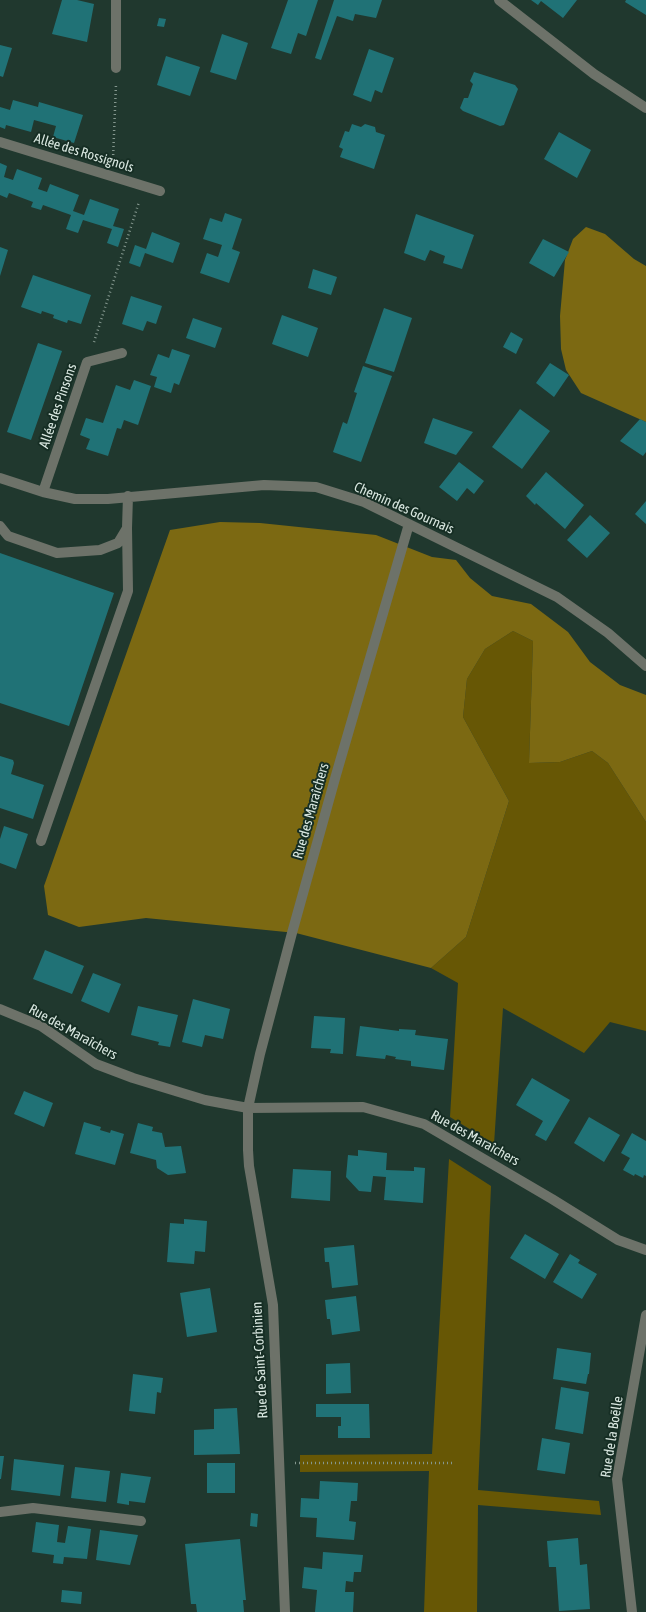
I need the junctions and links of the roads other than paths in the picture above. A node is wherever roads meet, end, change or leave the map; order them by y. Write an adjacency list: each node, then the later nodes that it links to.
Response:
1 (116, 0): 3 (street)
2 (499, 0): 4 (street)
3 (116, 68)
4 (646, 108)
5 (0, 142): 6 (street, Allée des Rossignols)
6 (160, 191)
7 (122, 353): 9 (street, Allée des Pinsons)
8 (0, 478): 9 (street, Chemin des Gournais)
9 (43, 492): 10 (street, Chemin des Gournais)
10 (128, 496): 11 (street, Chemin des Gournais); 13 (street)
11 (409, 524): 14 (street, Chemin des Gournais); 17 (street, Rue des Maraîchers)
12 (0, 526): 13 (street)
13 (127, 528): 15 (street)
14 (646, 666)
15 (41, 841)
16 (0, 1009): 17 (street, Rue des Maraîchers)
17 (248, 1108): 18 (street, Rue des Maraîchers); 22 (street, Rue de Saint-Corbinien)
18 (646, 1250)
19 (646, 1315): 23 (street, Rue de la Boëlle)
20 (0, 1512): 21 (street)
21 (141, 1521)
22 (285, 1612)
23 (632, 1612)

